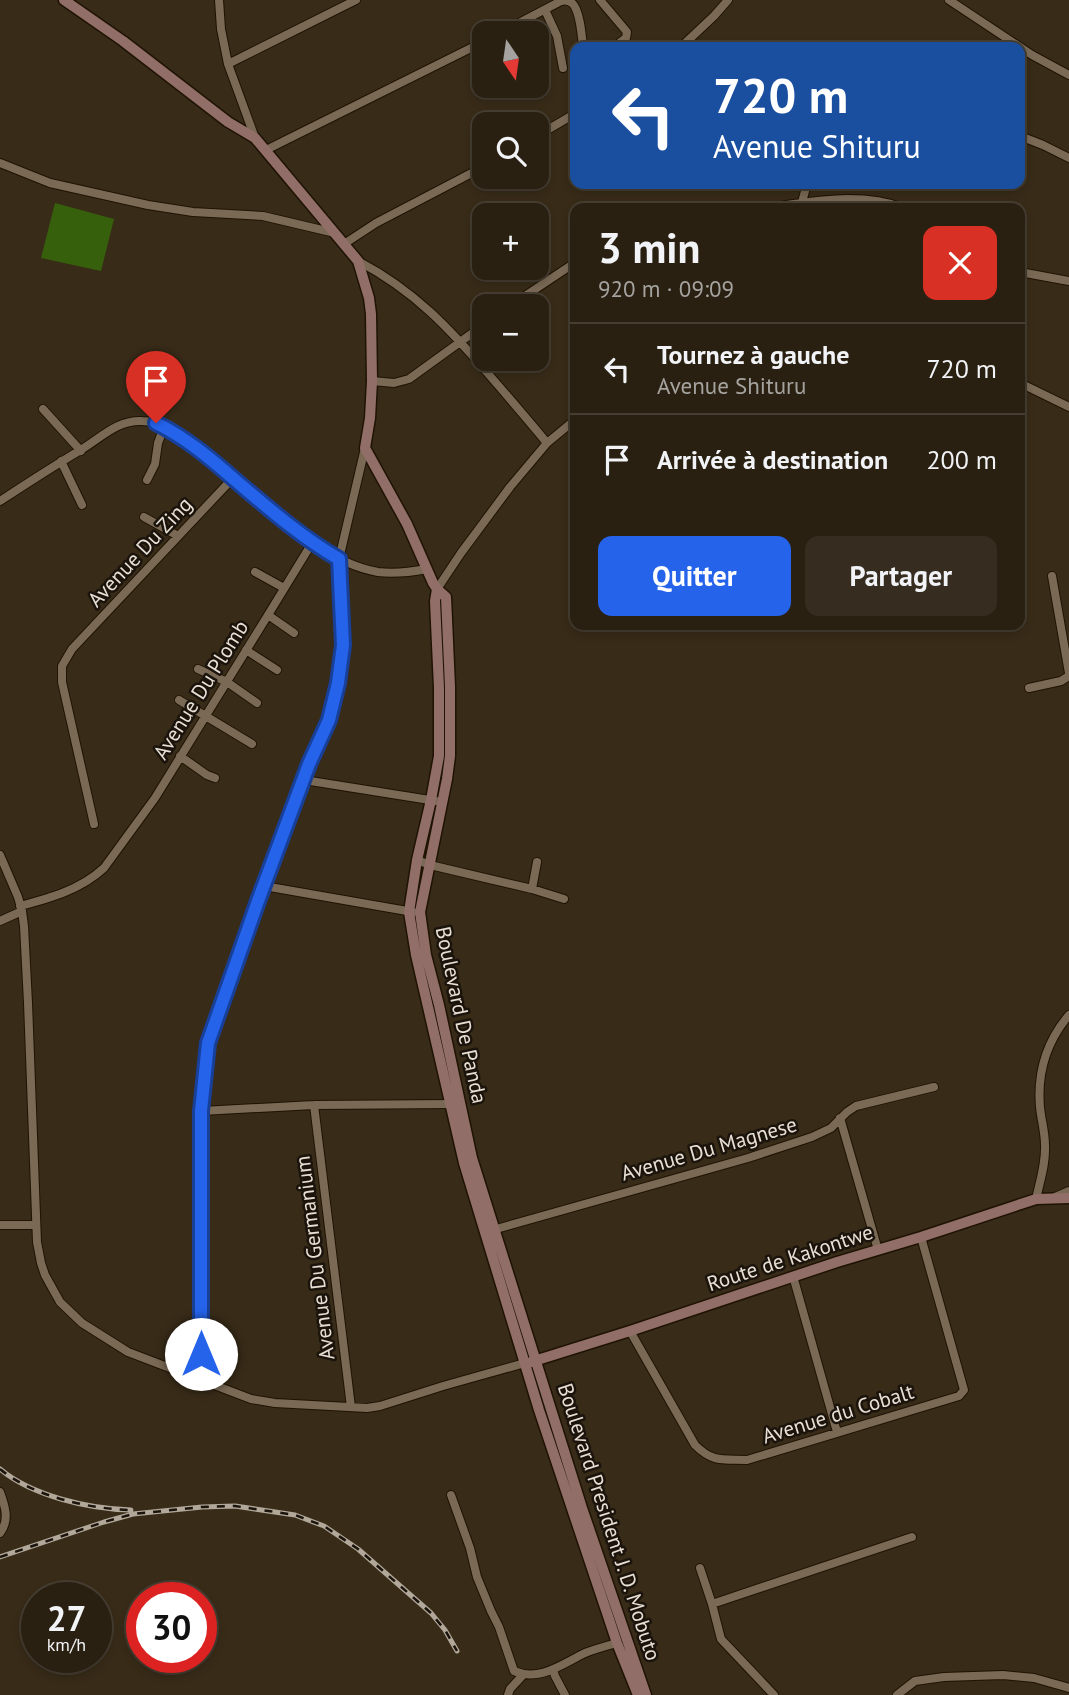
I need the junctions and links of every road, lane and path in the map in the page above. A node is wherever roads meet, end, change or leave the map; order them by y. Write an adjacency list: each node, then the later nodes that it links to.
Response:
1 (64, 0): 21 (street)
2 (219, 0): 16 (street)
3 (356, 0): 16 (street)
4 (566, 0): 8 (street); 10 (street)
5 (600, 0): 11 (street)
6 (728, 0): 12 (street)
7 (949, 0): 13 (street)
8 (545, 10): 9 (street); 17 (street)
9 (523, 21)
10 (582, 42)
11 (621, 42)
12 (686, 42)
13 (1012, 42)
14 (472, 47): 23 (street)
15 (1025, 50): 18 (street)
16 (228, 64): 21 (street)
17 (563, 68)
18 (1069, 75)
19 (570, 117): 20 (street)
20 (549, 129)
21 (255, 138): 23 (street)
22 (1025, 138): 24 (street)
23 (266, 150): 31 (street)
24 (1069, 158)
25 (0, 163): 31 (street)
26 (472, 173): 32 (street)
27 (806, 189): 28 (street)
28 (802, 202): 29 (street); 30 (street)
29 (796, 203)
30 (889, 203)
31 (335, 233): 32 (street)
32 (344, 244): 33 (street)
33 (358, 261): 39 (street); 40 (street)
34 (570, 266): 37 (street)
35 (1025, 273): 36 (street)
36 (1069, 281)
37 (528, 294)
38 (472, 333): 39 (street)
39 (461, 341): 40 (street); 46 (street)
40 (372, 382): 47 (street)
41 (1025, 385): 42 (street)
42 (1069, 407)
43 (43, 409): 48 (street)
44 (570, 424): 46 (street)
45 (164, 427): 48 (street); 50 (street); 51 (street)
46 (547, 443): 62 (street)
47 (366, 448): 57 (street); 58 (street, Boulevard De Panda)
48 (80, 450): 49 (street)
49 (61, 461): 52 (street); 53 (street)
50 (233, 478): 55 (street, Avenue Du Zing); 56 (street)
51 (147, 480)
52 (0, 501)
53 (82, 505)
54 (144, 517): 55 (street)
55 (178, 536): 79 (street, Avenue Du Zing)
56 (312, 543): 57 (street); 61 (street, Avenue Du Plomb)
57 (339, 559): 58 (street); 77 (street)
58 (427, 569): 62 (street, Boulevard De Panda)
59 (255, 572): 61 (street)
60 (1052, 576): 68 (street)
61 (284, 588): 63 (street, Avenue Du Plomb)
62 (437, 589): 78 (street, Boulevard De Panda)
63 (268, 615): 64 (street); 65 (street, Avenue Du Plomb)
64 (294, 633)
65 (246, 650): 67 (street); 69 (street, Avenue Du Plomb)
66 (198, 669): 69 (street)
67 (277, 670)
68 (1069, 675): 70 (street)
69 (227, 682): 72 (street); 73 (street, Avenue Du Plomb)
70 (1029, 688)
71 (179, 700): 73 (street)
72 (257, 703)
73 (206, 715): 74 (street); 75 (street, Avenue Du Plomb)
74 (252, 744)
75 (180, 756): 76 (street); 87 (street, Avenue Du Plomb)
76 (215, 778)
77 (304, 780): 78 (street); 84 (street)
78 (437, 801): 81 (street, Boulevard De Panda); 83 (street, Boulevard De Panda)
79 (94, 824)
80 (0, 855): 87 (street)
81 (417, 860): 83 (street); 88 (street, Boulevard De Panda)
82 (537, 862): 85 (street)
83 (430, 865): 85 (street); 88 (street, Boulevard De Panda)
84 (264, 886): 88 (street); 94 (street)
85 (532, 889): 86 (street)
86 (564, 899)
87 (21, 908): 89 (street, Avenue Du Plomb); 100 (street)
88 (415, 912): 92 (street, Boulevard De Panda)
89 (0, 920)
90 (1069, 1015): 99 (street)
91 (934, 1087): 95 (street, Avenue Du Magnese)
92 (455, 1104): 93 (street); 102 (street, Boulevard De Panda)
93 (314, 1105): 94 (street); 109 (street, Avenue Du Germanium)
94 (201, 1111): 108 (street)
95 (840, 1118): 102 (street, Avenue Du Magnese); 104 (street)
96 (1069, 1191): 97 (street)
97 (1053, 1198): 98 (street, Route de Kakontwe); 99 (street, Route de Kakontwe)
98 (1069, 1198)
99 (1037, 1199): 103 (street, Route de Kakontwe)
100 (36, 1224): 101 (street); 108 (street)
101 (0, 1225)
102 (491, 1231): 107 (street, Boulevard De Panda)
103 (922, 1237): 104 (street, Route de Kakontwe); 110 (street, Avenue du Cobalt)
104 (878, 1250): 105 (street, Route de Kakontwe)
105 (793, 1276): 106 (street, Route de Kakontwe); 110 (street)
106 (630, 1331): 107 (street, Route de Kakontwe); 110 (street, Avenue du Cobalt)
107 (530, 1362): 109 (street); 116 (street, Boulevard President J. D. Mobuto)
108 (201, 1380): 109 (street)
109 (351, 1407)
110 (837, 1432)
111 (0, 1492): 113 (street)
112 (451, 1495): 120 (street)
113 (0, 1533)
114 (912, 1537): 117 (street)
115 (700, 1568): 117 (street)
116 (597, 1569): 118 (street, Boulevard President J. D. Mobuto); 125 (street, Boulevard President J. D. Mobuto)
117 (712, 1604): 126 (street)
118 (617, 1643): 119 (street); 124 (street, Boulevard President J. D. Mobuto)
119 (553, 1670): 120 (street); 123 (street)
120 (523, 1675): 122 (street)
121 (1069, 1688): 127 (street)
122 (508, 1695)
123 (565, 1695)
124 (638, 1695)
125 (646, 1695)
126 (774, 1695)
127 (897, 1695)

